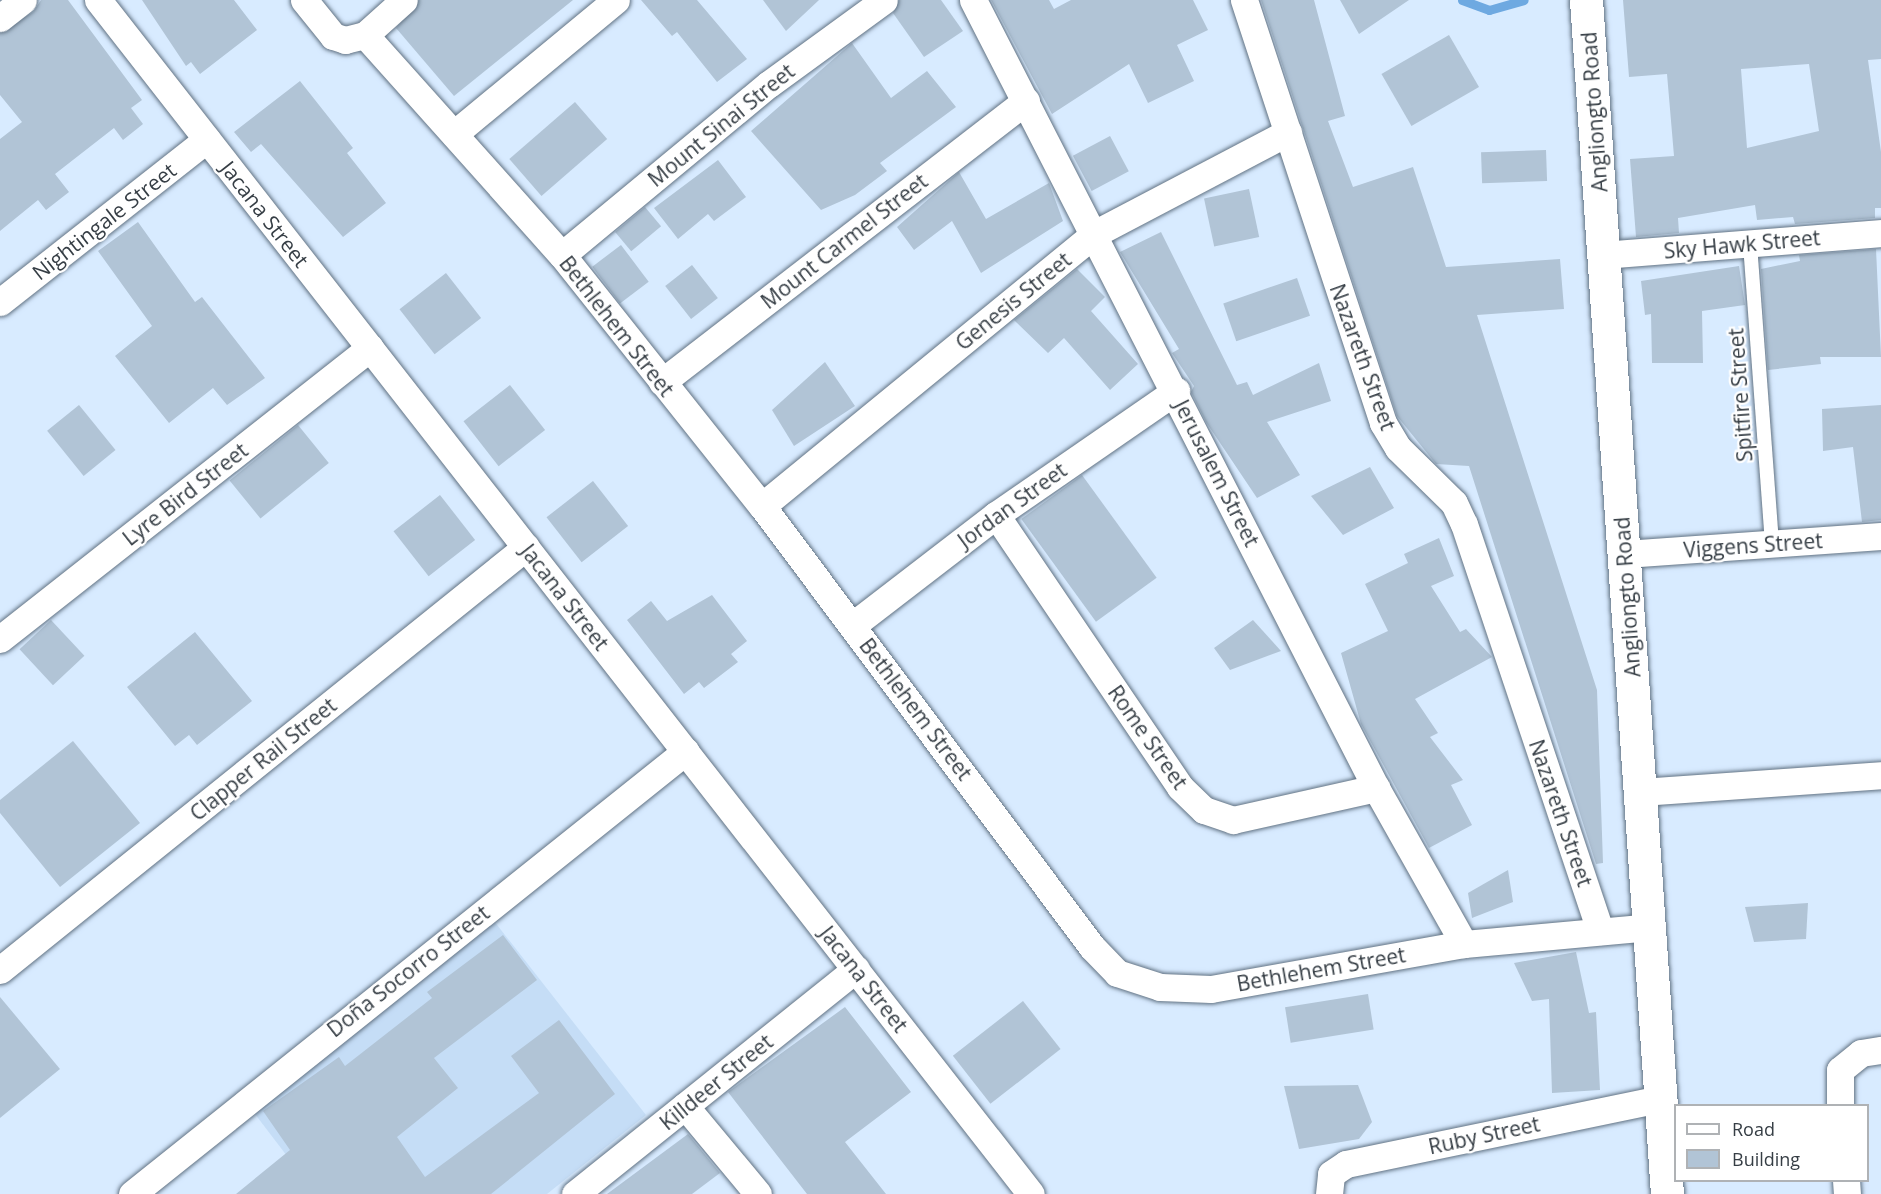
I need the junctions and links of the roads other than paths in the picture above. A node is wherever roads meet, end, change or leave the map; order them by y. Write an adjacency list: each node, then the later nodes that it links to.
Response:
1 (23, 0): 10 (street)
2 (98, 0): 15 (street, Jacana Street)
3 (304, 0): 11 (street)
4 (404, 0): 11 (street)
5 (616, 0): 14 (street)
6 (884, 0): 19 (street, Mount Sinai Street)
7 (973, 0): 12 (street, Jerusalem Street)
8 (1244, 0): 13 (street, Nazareth Street)
9 (1586, 0): 20 (main road, Angliongto Road)
10 (0, 18)
11 (364, 34): 14 (street, Bethlehem Street)
12 (1026, 101): 16 (street, Jerusalem Street); 23 (street, Mount Carmel Street)
13 (1288, 132): 16 (street, Genesis Street); 38 (street, Nazareth Street)
14 (454, 134): 19 (street, Bethlehem Street)
15 (207, 139): 21 (street, Nightingale Street); 22 (street, Jacana Street)
16 (1096, 233): 24 (street, Jerusalem Street); 25 (street, Genesis Street)
17 (1881, 233): 18 (street, Sky Hawk Street)
18 (1750, 244): 20 (street, Sky Hawk Street); 28 (lane, Spitfire Street)
19 (562, 255): 23 (street, Bethlehem Street)
20 (1604, 255): 30 (main road, Angliongto Road)
21 (0, 303)
22 (370, 348): 29 (street, Jacana Street); 32 (street, Lyre Bird Street)
23 (662, 382): 25 (street, Bethlehem Street)
24 (1176, 392): 26 (street, Jordan Street); 35 (street, Jerusalem Street)
25 (762, 506): 31 (street, Bethlehem Street)
26 (996, 515): 31 (street, Jordan Street); 35 (street, Rome Street)
27 (1881, 536): 28 (street, Viggens Street)
28 (1772, 543): 30 (street, Viggens Street)
29 (526, 547): 33 (street, Jacana Street); 41 (street, Clapper Rail Street)
30 (1624, 554): 36 (main road, Angliongto Road)
31 (854, 625): 39 (street, Bethlehem Street)
32 (0, 639)
33 (686, 751): 40 (street, Jacana Street); 46 (street, Doña Socorro Street)
34 (1881, 776): 36 (street)
35 (1376, 788): 39 (street, Jerusalem Street)
36 (1640, 792): 37 (main road, Angliongto Road)
37 (1650, 927): 38 (street, Bethlehem Street); 43 (main road, Angliongto Road)
38 (1600, 931): 39 (street, Bethlehem Street)
39 (1464, 944)
40 (856, 969): 45 (street, Killdeer Street); 49 (street, Jacana Street)
41 (0, 970)
42 (1881, 1050): 44 (street)
43 (1660, 1099): 50 (street, Ruby Street); 51 (main road, Angliongto Road)
44 (1840, 1104)
45 (685, 1106): 47 (street, Killdeer Street); 48 (street)
46 (132, 1194)
47 (575, 1194)
48 (758, 1194)
49 (1031, 1194)
50 (1329, 1194)
51 (1667, 1194)

